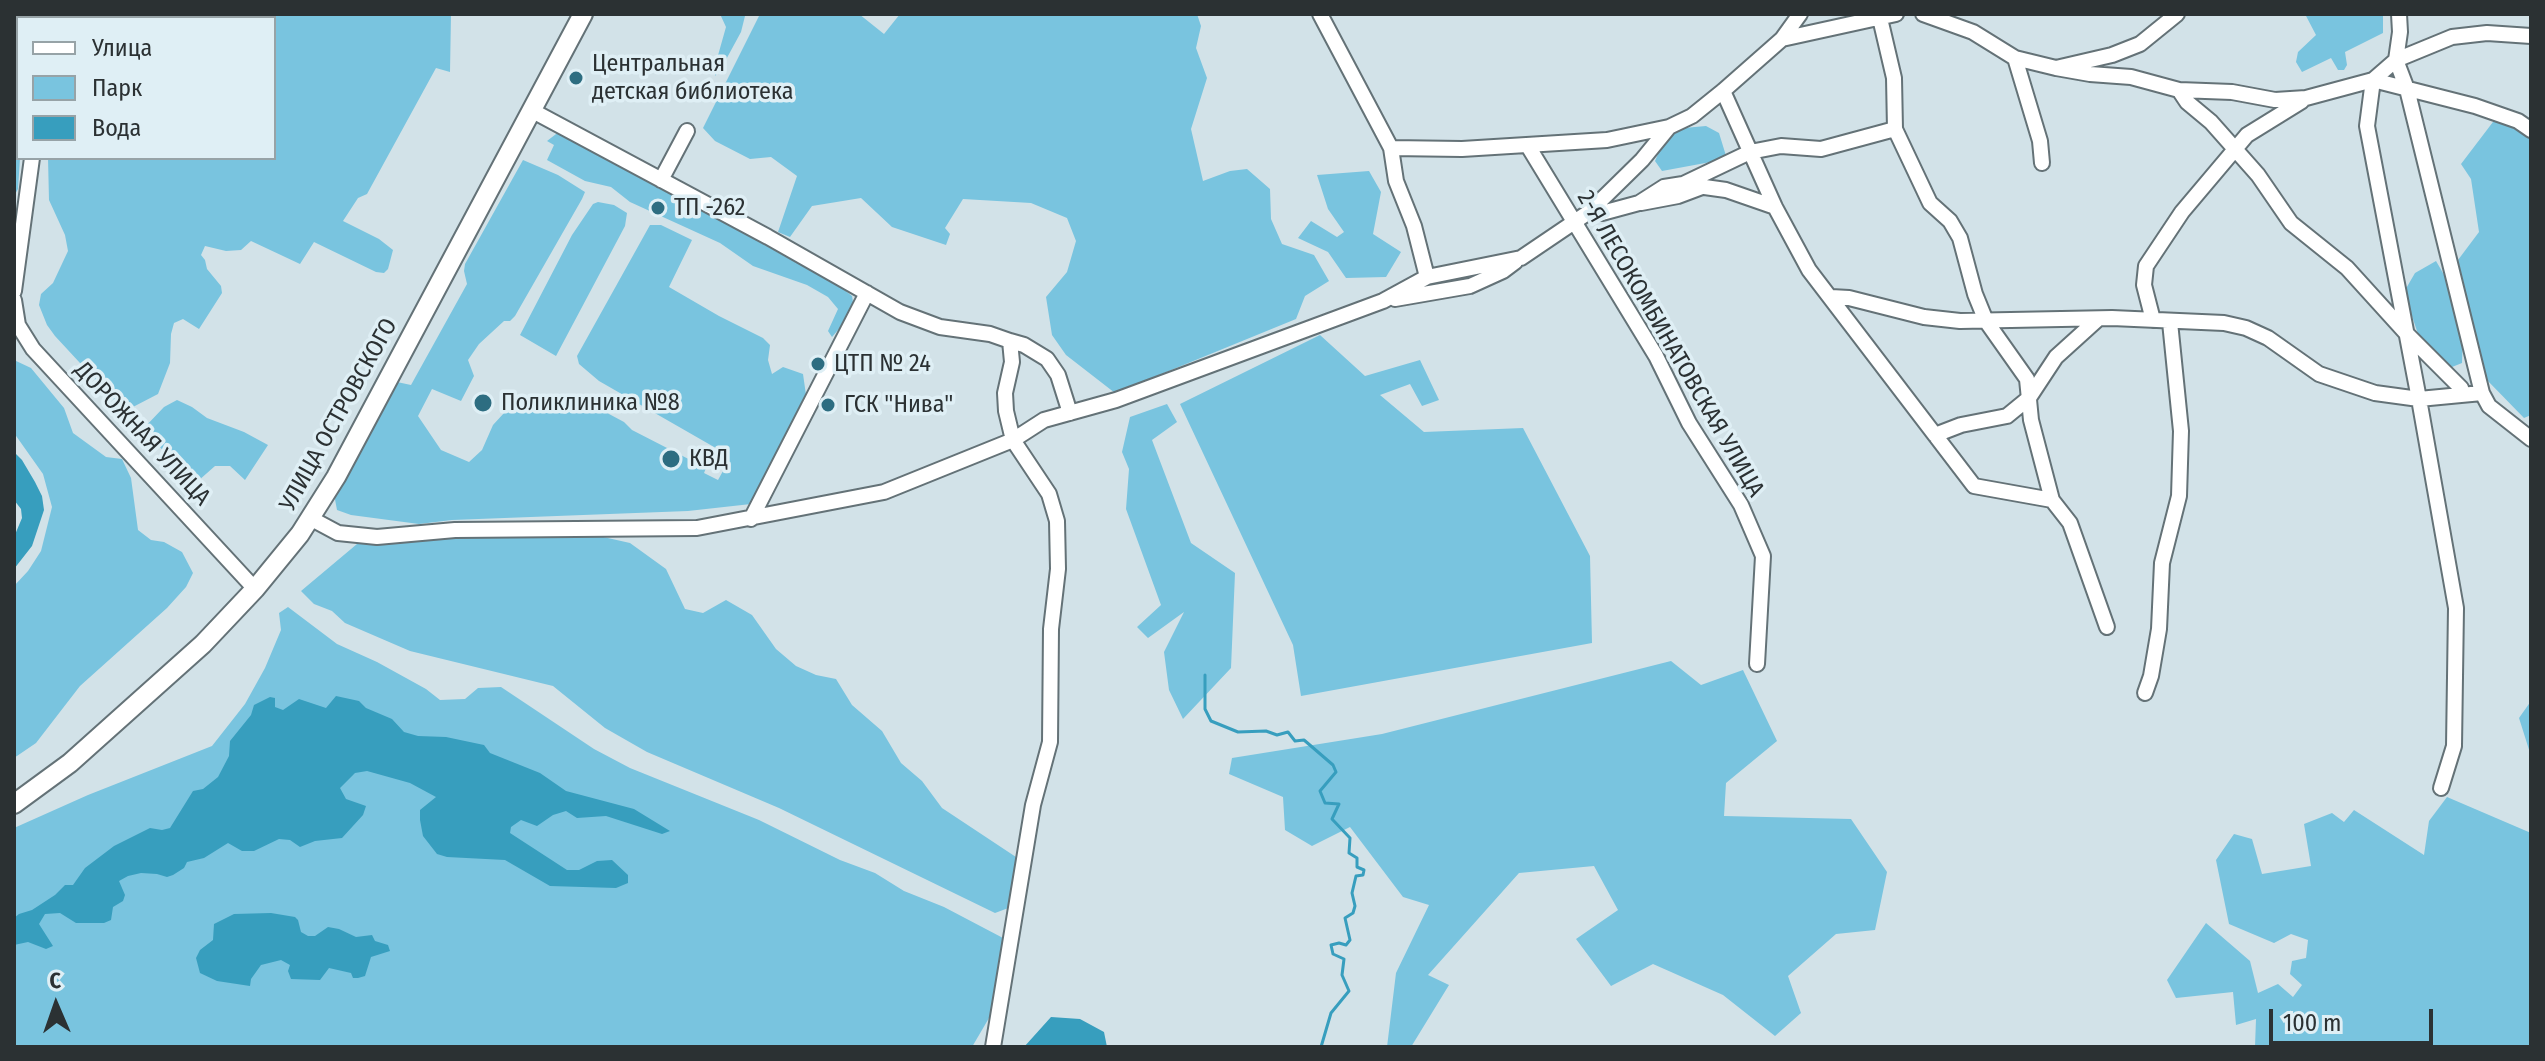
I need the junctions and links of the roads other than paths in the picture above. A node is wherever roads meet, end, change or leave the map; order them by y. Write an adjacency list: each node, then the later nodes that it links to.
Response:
1 (583, 14): 19 (main road, УЛИЦА ОСТРОВСКОГО)
2 (1320, 14): 25 (street)
3 (1800, 14): 10 (street)
4 (1896, 14): 8 (street)
5 (1923, 14): 11 (street)
6 (2177, 14): 13 (street)
7 (2399, 14): 12 (street)
8 (1880, 15): 10 (street); 21 (street)
9 (2531, 36): 12 (street)
10 (1782, 39): 17 (street)
11 (2015, 58): 13 (street); 29 (street)
12 (2396, 60): 14 (street); 15 (street)
13 (2056, 68): 16 (street)
14 (2373, 80): 15 (street); 18 (street); 48 (street)
15 (2407, 89): 22 (street); 50 (street)
16 (2179, 90): 18 (street); 26 (street)
17 (1723, 91): 20 (street); 27 (street)
18 (2306, 98): 26 (street)
19 (531, 110): 30 (street); 59 (main road, УЛИЦА ОСТРОВСКОГО)
20 (1669, 127): 24 (street); 35 (street)
21 (1895, 129): 27 (street); 46 (street)
22 (2531, 130)
23 (687, 131): 30 (street)
24 (1528, 146): 25 (street); 36 (street, 2-Я ЛЕСОКОМБИНАТОВСКАЯ УЛИЦА)
25 (1391, 148): 38 (street)
26 (2236, 150): 45 (street); 48 (street)
27 (1750, 152): 31 (street); 34 (street)
28 (32, 160): 39 (street)
29 (2042, 163)
30 (661, 180): 40 (street)
31 (1683, 184): 32 (street); 33 (street)
32 (1702, 187): 33 (street); 34 (street)
33 (1639, 203): 35 (street)
34 (1775, 207): 41 (street)
35 (1589, 212): 36 (street)
36 (1574, 224): 37 (street); 63 (street, 2-Я ЛЕСОКОМБИНАТОВСКАЯ УЛИЦА)
37 (1521, 258): 38 (street); 43 (street)
38 (1427, 277): 43 (street)
39 (14, 291)
40 (867, 293): 49 (street); 60 (street)
41 (1831, 297): 46 (street); 55 (street)
42 (14, 300): 61 (street, ДОРОЖНАЯ УЛИЦА)
43 (1383, 301): 54 (street)
44 (2098, 319): 45 (street); 46 (street); 52 (street)
45 (2153, 320): 47 (street)
46 (1986, 321): 52 (street)
47 (2170, 322): 53 (street); 64 (street)
48 (2406, 333): 51 (street); 53 (street)
49 (1010, 341): 54 (street); 57 (street)
50 (2482, 393): 51 (street); 56 (street)
51 (2463, 394): 53 (street)
52 (2029, 398): 55 (street); 58 (street)
53 (2419, 399): 65 (street)
54 (1070, 413): 57 (street)
55 (1935, 435): 58 (street)
56 (2531, 439)
57 (1013, 440): 60 (street); 67 (street)
58 (2052, 500): 62 (street)
59 (310, 518): 60 (street); 61 (main road, УЛИЦА ОСТРОВСКОГО)
60 (751, 519)
61 (255, 589): 66 (main road, УЛИЦА ОСТРОВСКОГО)
62 (2107, 627)
63 (1757, 664)
64 (2145, 693)
65 (2441, 788)
66 (14, 804)
67 (993, 1047)

